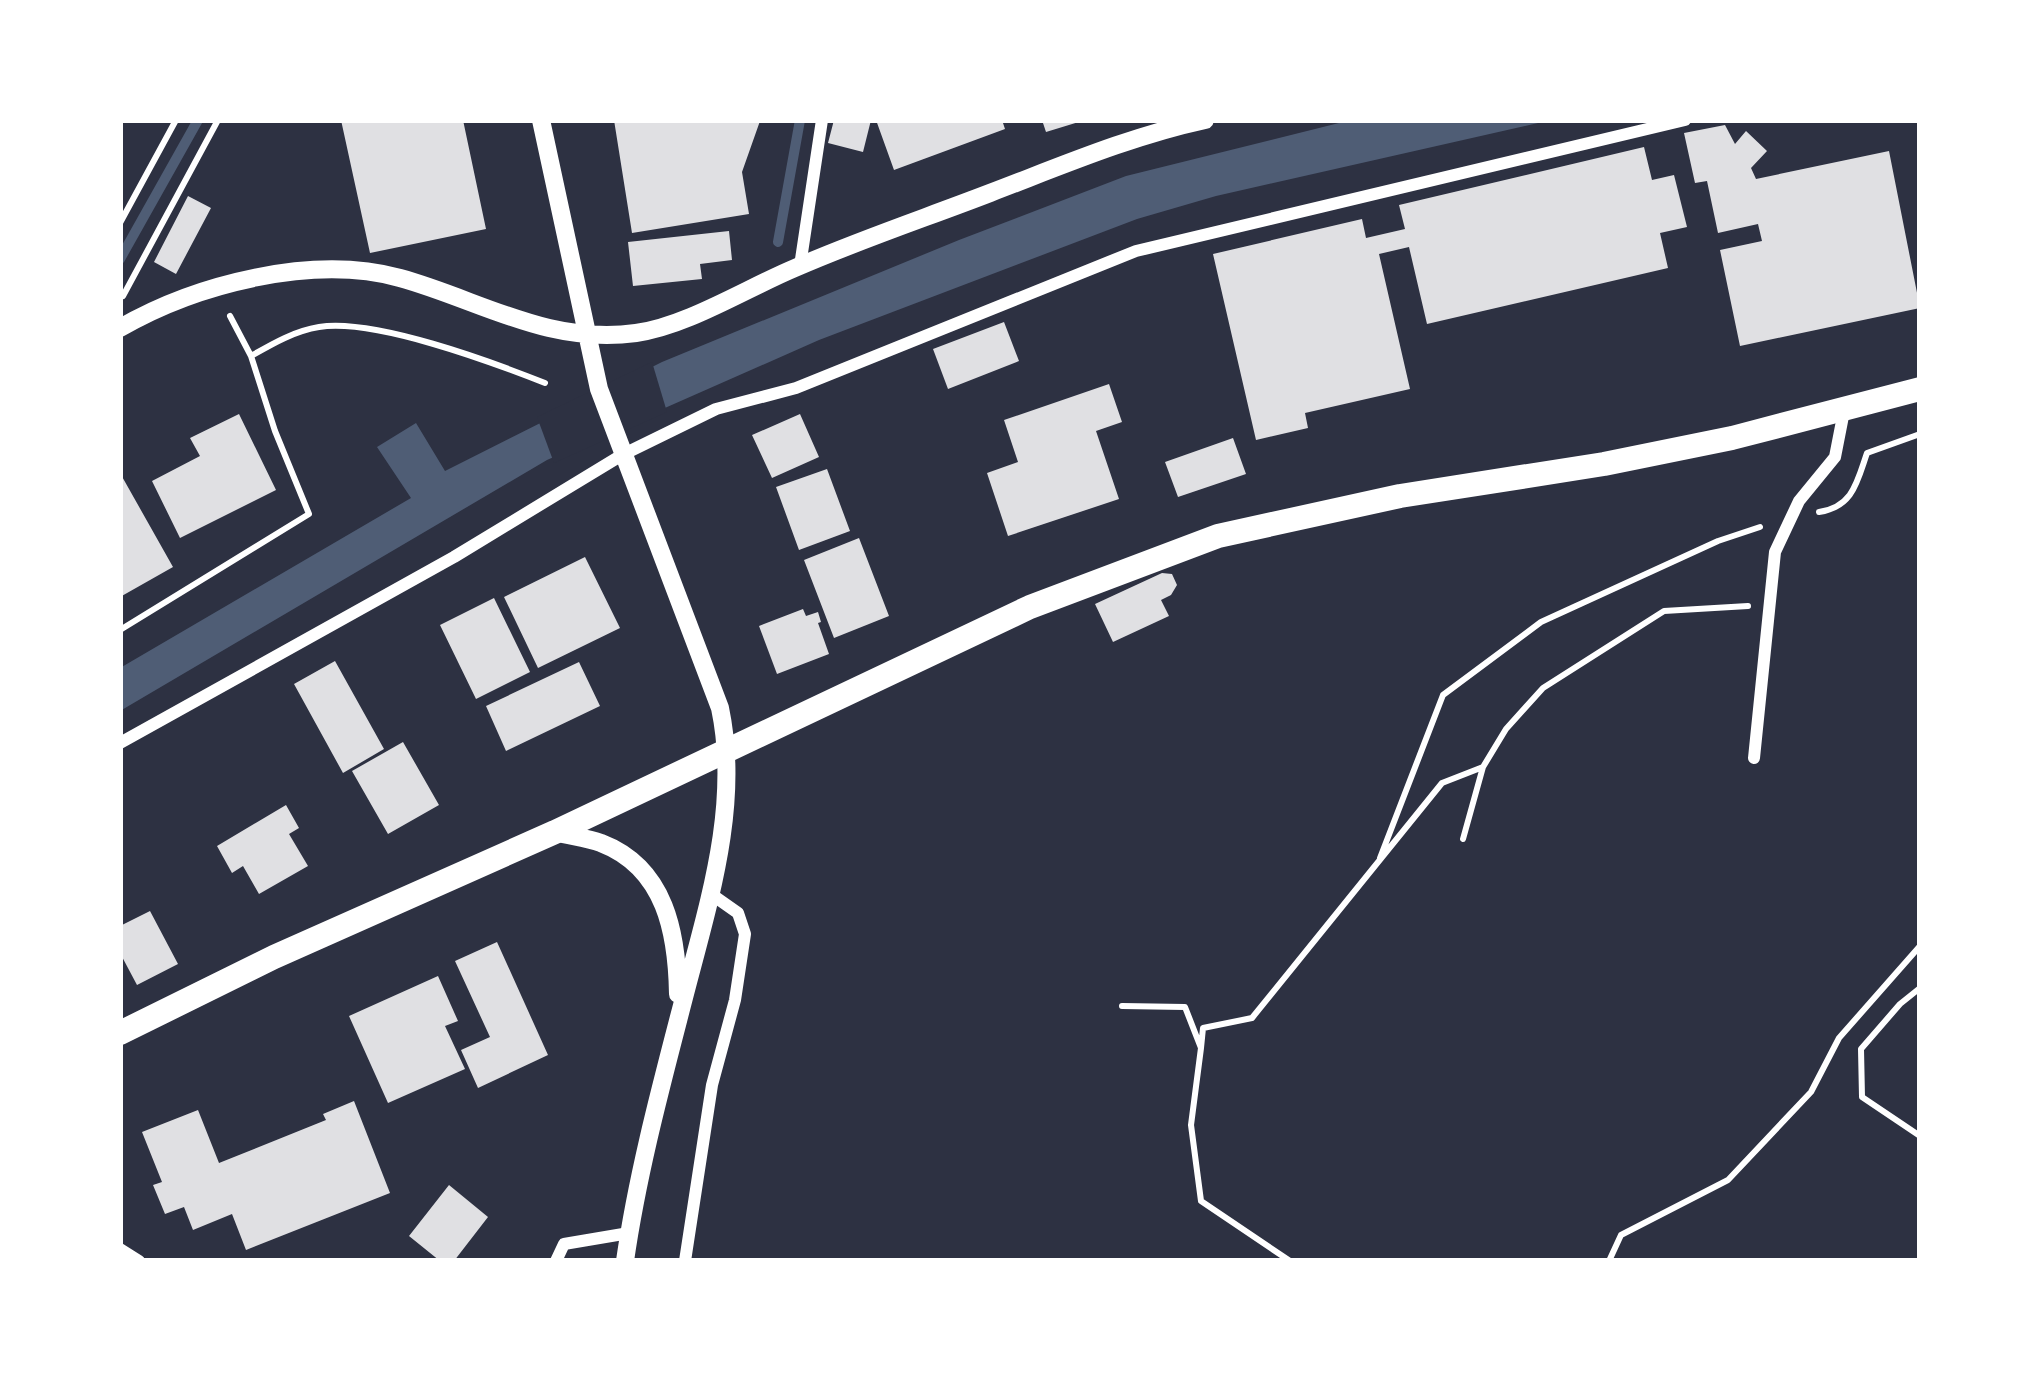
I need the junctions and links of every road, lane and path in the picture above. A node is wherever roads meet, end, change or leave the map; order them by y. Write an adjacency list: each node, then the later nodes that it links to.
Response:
1 (176, 120): 7 (path)
2 (218, 120): 9 (path)
3 (541, 120): 12 (street)
4 (822, 120): 8 (street)
5 (1205, 120): 8 (street)
6 (1685, 120): 18 (street)
7 (120, 223)
8 (800, 266): 12 (street)
9 (120, 304)
10 (230, 316): 13 (path)
11 (120, 328): 12 (street)
12 (586, 334): 18 (street)
13 (250, 356): 14 (path); 21 (path)
14 (545, 383)
15 (1920, 389): 16 (main road)
16 (1845, 410): 19 (street); 23 (main road)
17 (1920, 434): 19 (path)
18 (619, 446): 22 (street); 23 (street)
19 (1792, 516): 20 (street); 28 (path)
20 (1769, 605): 24 (street); 25 (path)
21 (120, 630)
22 (120, 742)
23 (727, 749): 26 (main road); 29 (street)
24 (1754, 758)
25 (1483, 767): 27 (path); 28 (path)
26 (555, 832): 33 (street); 34 (main road)
27 (1463, 838)
28 (1380, 858): 35 (path)
29 (711, 894): 33 (street); 42 (street)
30 (1920, 946): 44 (path)
31 (1920, 988): 36 (path)
32 (1122, 1006): 35 (path)
33 (679, 1017): 37 (street)
34 (120, 1033)
35 (1201, 1048): 43 (path)
36 (1920, 1136)
37 (629, 1233): 40 (street); 41 (street)
38 (120, 1249): 39 (street)
39 (139, 1261)
40 (556, 1261)
41 (626, 1261)
42 (685, 1261)
43 (1290, 1261)
44 (1609, 1261)

